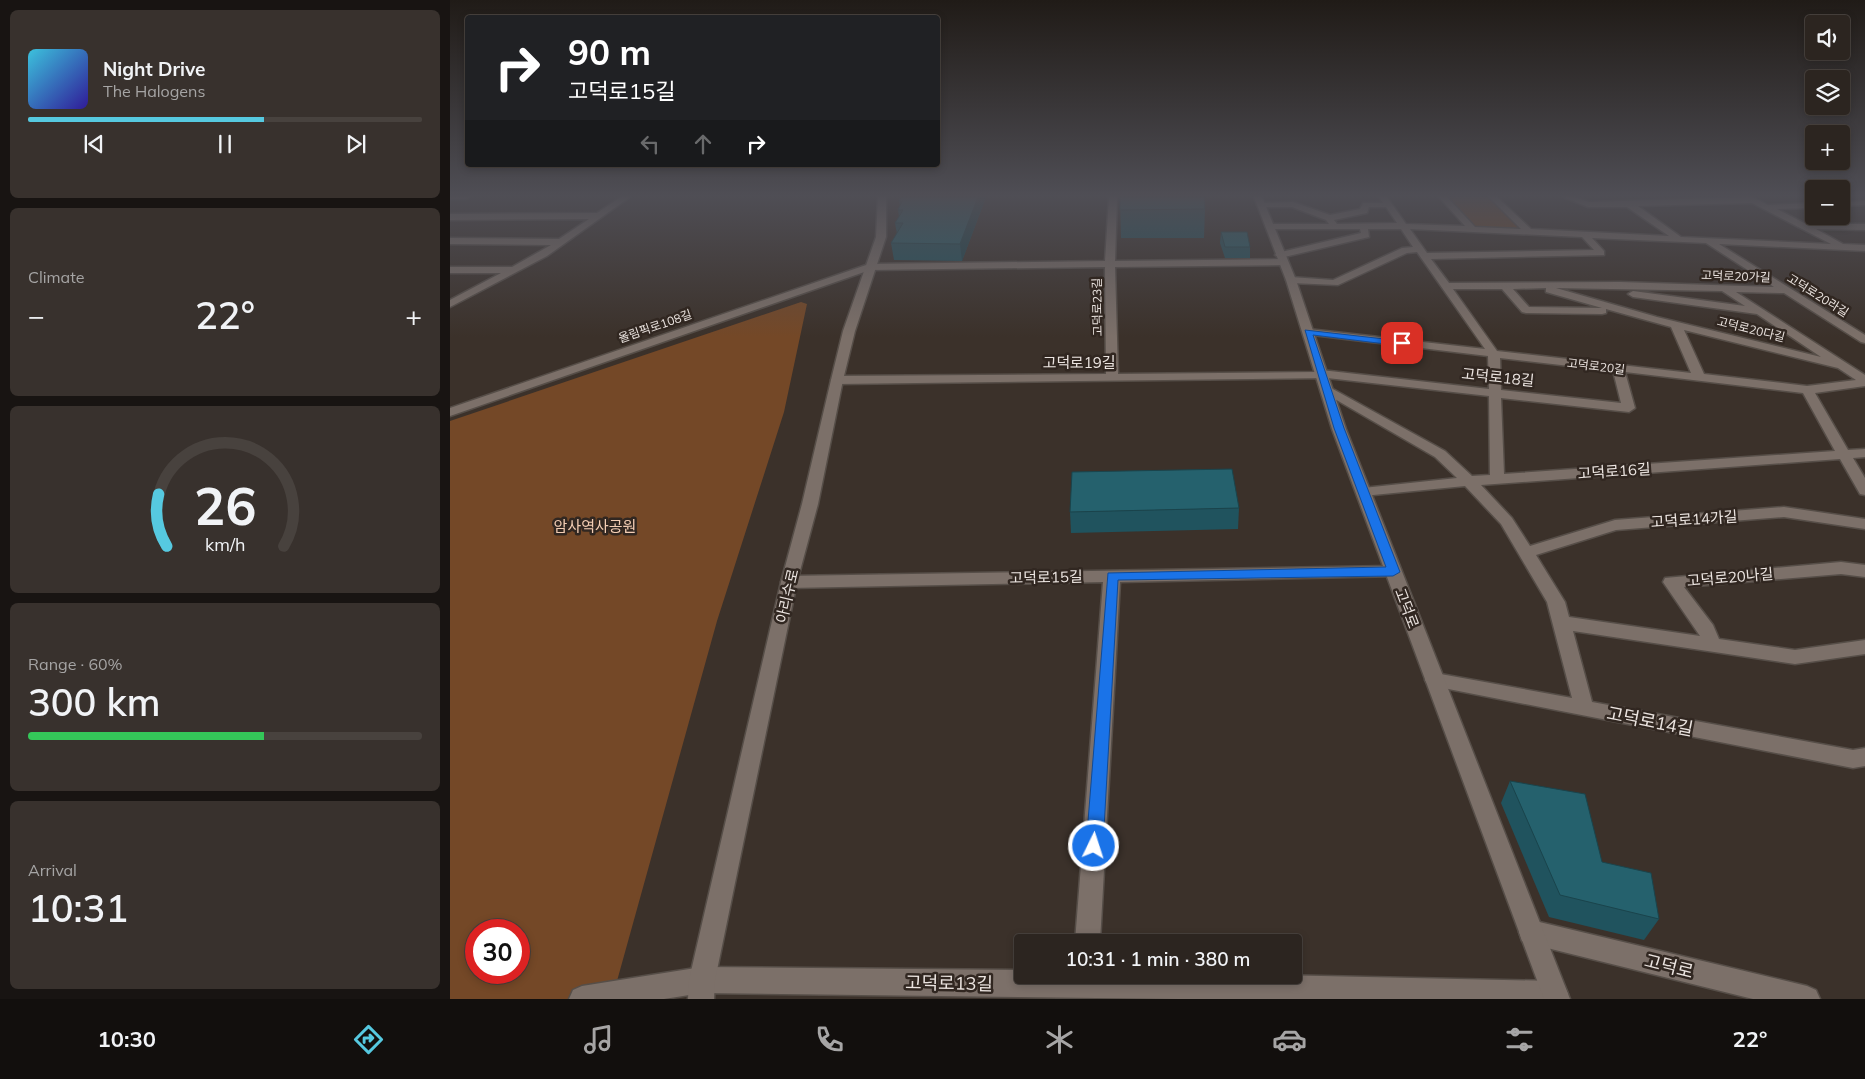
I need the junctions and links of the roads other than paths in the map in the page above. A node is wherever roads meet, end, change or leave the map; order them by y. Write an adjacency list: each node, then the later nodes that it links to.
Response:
1 (558, 244): 19 (street)
2 (878, 244): 17 (street, 아리수로)
3 (1111, 244): 16 (street)
4 (1276, 244): 15 (street, 고덕로)
5 (1336, 244): 15 (street)
6 (1415, 244): 13 (street)
7 (1593, 244): 13 (street)
8 (1714, 244): 26 (street, 고덕로20라길)
9 (1779, 244): 11 (street)
10 (1838, 244): 11 (street)
11 (1845, 247): 12 (street); 14 (street)
12 (1865, 248)
13 (1422, 253): 20 (street); 23 (street)
14 (1865, 257)
15 (1282, 259): 16 (street, 고덕로23길); 20 (street, 고덕로)
16 (1110, 264): 17 (street, 고덕로23길); 38 (street, 고덕로23길)
17 (869, 267): 40 (street, 아리수로); 45 (street, 올림픽로108길)
18 (450, 270): 19 (street)
19 (515, 270): 28 (street)
20 (1291, 280): 33 (street, 고덕로)
21 (1532, 285): 22 (street, 고덕로20가길); 24 (street, 고덕로20가길); 29 (street, 고덕로20다길)
22 (1620, 285): 25 (street, 고덕로20가길); 27 (street, 고덕로20다길)
23 (1446, 286): 24 (street, 고덕로20가길); 35 (street)
24 (1505, 286): 29 (street, 고덕로20다길)
25 (1723, 288): 26 (street, 고덕로20가길); 30 (street, 고덕로20다길)
26 (1786, 290): 34 (street, 고덕로20라길)
27 (1629, 294): 30 (street, 고덕로20다길); 31 (street, 고덕로20다길)
28 (450, 304)
29 (1623, 311): 31 (street, 고덕로20다길)
30 (1762, 312): 36 (street, 고덕로20다길)
31 (1654, 319): 32 (street, 고덕로20다길)
32 (1676, 325): 36 (street, 고덕로20다길); 39 (street)
33 (1308, 332): 35 (street, 고덕로20길); 41 (street, 고덕로)
34 (1865, 340)
35 (1494, 354): 37 (street, 고덕로20길); 44 (street)
36 (1841, 364): 42 (street, 고덕로20다길)
37 (1618, 368): 39 (street, 고덕로20길); 44 (street, 고덕로18길)
38 (1112, 378): 40 (street, 고덕로19길); 41 (street, 고덕로19길)
39 (1699, 378): 43 (street, 고덕로20길)
40 (837, 380): 57 (street, 아리수로)
41 (1323, 381): 44 (street, 고덕로18길); 49 (street); 51 (street, 고덕로)
42 (1865, 381): 43 (street, 고덕로20길)
43 (1806, 390): 47 (street)
44 (1495, 393): 48 (street)
45 (450, 412)
46 (1865, 452): 47 (street, 고덕로16길)
47 (1844, 455): 48 (street, 고덕로16길); 50 (street)
48 (1497, 479): 49 (street, 고덕로16길)
49 (1469, 481): 51 (street, 고덕로16길); 53 (street)
50 (1865, 491)
51 (1363, 492): 55 (street, 고덕로)
52 (1865, 524): 53 (street, 고덕로14가길)
53 (1526, 553): 58 (street)
54 (1865, 571): 59 (street, 고덕로20나길)
55 (1393, 572): 56 (street, 고덕로15길); 61 (street, 고덕로)
56 (1112, 576): 57 (street, 고덕로15길); 65 (street)
57 (790, 582): 67 (street, 아리수로)
58 (1563, 623): 59 (street); 62 (street)
59 (1712, 645): 60 (street)
60 (1865, 646)
61 (1435, 680): 62 (street, 고덕로14길); 64 (street, 고덕로)
62 (1584, 708): 63 (street, 고덕로14길)
63 (1865, 756)
64 (1531, 932): 68 (street, 고덕로); 70 (street, 고덕로)
65 (1089, 934)
66 (1085, 986): 67 (street, 고덕로13길); 68 (street, 고덕로13길)
67 (702, 990): 69 (street, 고덕로13길)
68 (1556, 997)
69 (582, 999)
70 (1807, 999)

